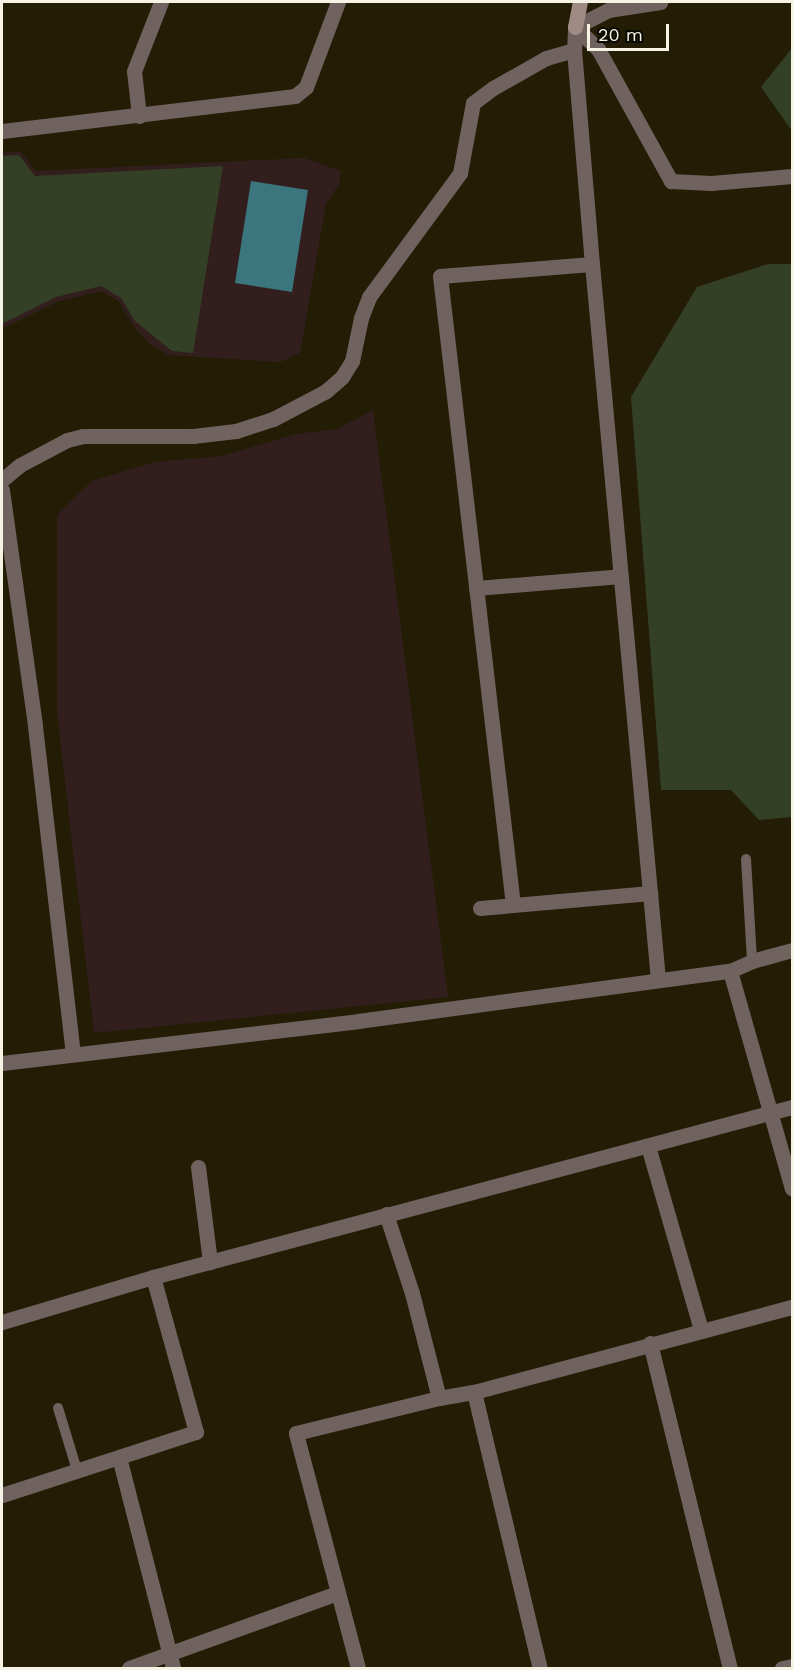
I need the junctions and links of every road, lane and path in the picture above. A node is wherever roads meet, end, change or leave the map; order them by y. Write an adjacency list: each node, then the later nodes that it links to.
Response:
1 (160, 2): 7 (street)
2 (338, 2): 7 (street)
3 (580, 2): 5 (street)
4 (660, 2): 5 (street)
5 (575, 27): 6 (street); 9 (street)
6 (574, 50): 10 (street); 11 (street)
7 (138, 116): 8 (street)
8 (2, 131)
9 (792, 176)
10 (592, 264): 13 (street); 14 (street)
11 (2, 480)
12 (2, 490): 23 (street)
13 (621, 576): 14 (street); 16 (street)
14 (476, 588): 17 (street)
15 (746, 859): 20 (lane)
16 (650, 893): 17 (street); 22 (street)
17 (513, 905): 18 (street)
18 (480, 908)
19 (792, 950): 20 (street)
20 (752, 961): 21 (street)
21 (730, 971): 22 (street); 26 (street)
22 (658, 981): 23 (street)
23 (73, 1054): 24 (street)
24 (2, 1063)
25 (792, 1107): 26 (street)
26 (771, 1112): 27 (street); 29 (street)
27 (648, 1146): 30 (street); 35 (street)
28 (198, 1167): 31 (street)
29 (792, 1188)
30 (386, 1214): 31 (street); 38 (street)
31 (210, 1262): 32 (street)
32 (153, 1277): 34 (street); 40 (street)
33 (792, 1307): 35 (street)
34 (2, 1322)
35 (701, 1330): 36 (street)
36 (650, 1343): 37 (street); 49 (street)
37 (474, 1392): 38 (street); 48 (street)
38 (439, 1398): 43 (street)
39 (58, 1408): 41 (lane)
40 (119, 1457): 41 (street); 44 (street)
41 (77, 1470): 42 (street)
42 (2, 1495)
43 (337, 1593): 44 (street); 47 (street)
44 (171, 1662): 46 (street)
45 (792, 1666): 50 (street)
46 (129, 1668)
47 (358, 1668)
48 (540, 1668)
49 (730, 1668)
50 (782, 1668)

